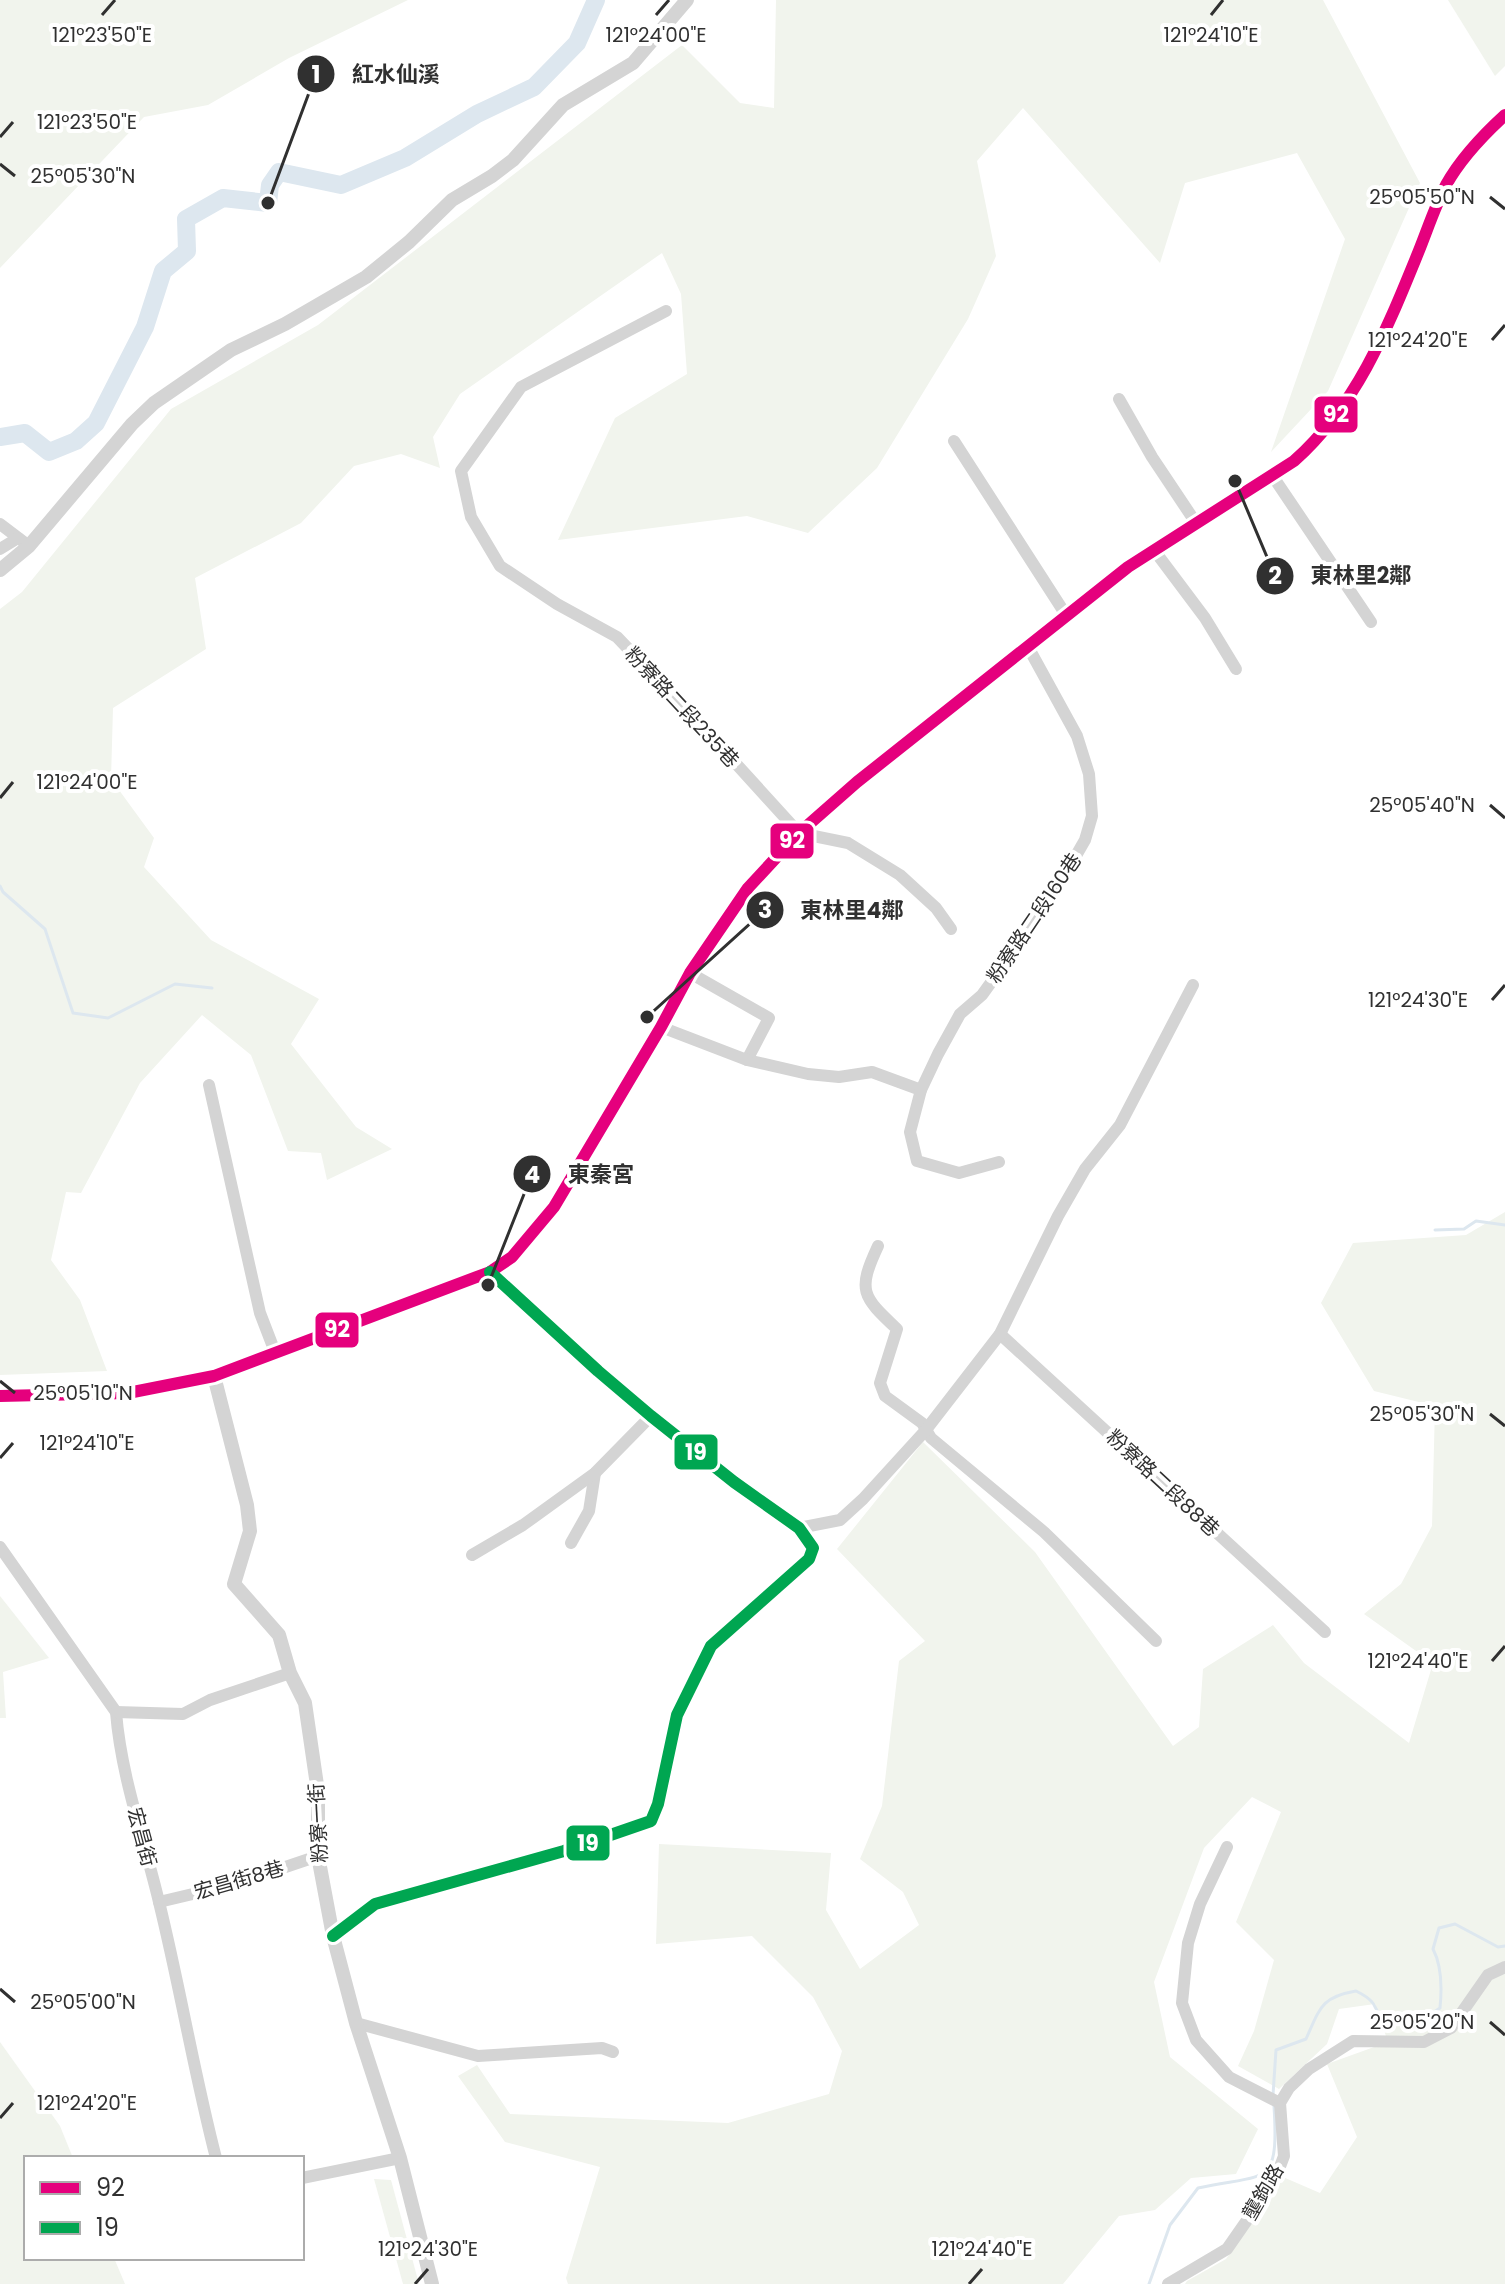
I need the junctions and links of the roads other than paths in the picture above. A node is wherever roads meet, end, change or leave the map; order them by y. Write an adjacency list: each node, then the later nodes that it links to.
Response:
1 (687, 0): 9 (street)
2 (1505, 115): 6 (main road)
3 (666, 311): 17 (street, 粉寮路二段235巷)
4 (1119, 399): 7 (street)
5 (954, 441): 13 (street)
6 (1272, 475): 7 (main road); 14 (street)
7 (1196, 523): 11 (main road)
8 (0, 524): 9 (street)
9 (23, 542): 10 (street); 12 (street)
10 (0, 549)
11 (1154, 550): 13 (main road); 16 (street)
12 (0, 570)
13 (1066, 615): 15 (main road)
14 (1371, 622)
15 (1027, 645): 17 (main road); 24 (street, 粉寮路二段160巷)
16 (1236, 669)
17 (799, 833): 18 (street); 19 (main road)
18 (951, 929)
19 (690, 973): 21 (main road); 22 (street)
20 (1193, 985): 28 (street)
21 (661, 1027): 22 (street); 27 (main road)
22 (747, 1060): 24 (street)
23 (209, 1085): 29 (street)
24 (921, 1090): 25 (street, 粉寮路二段160巷)
25 (999, 1162)
26 (878, 1246): 33 (street)
27 (490, 1272): 29 (main road); 32 (street)
28 (1000, 1334): 33 (street); 39 (street, 粉寮路二段88巷)
29 (275, 1352): 30 (main road)
30 (214, 1376): 31 (main road); 41 (street, 粉寮一街)
31 (0, 1396)
32 (651, 1416): 34 (street); 35 (street)
33 (925, 1431): 35 (street); 40 (street)
34 (595, 1473): 36 (street); 38 (street)
35 (799, 1528): 46 (street)
36 (571, 1543)
37 (0, 1547): 42 (street, 宏昌街)
38 (472, 1555)
39 (1325, 1632)
40 (1156, 1641)
41 (290, 1673): 42 (street); 44 (street, 粉寮一街)
42 (116, 1712): 45 (street, 宏昌街)
43 (1227, 1847): 50 (street)
44 (318, 1856): 45 (street, 宏昌街8巷); 46 (street, 粉寮一街)
45 (159, 1902): 51 (street, 宏昌街)
46 (333, 1936): 48 (street, 粉寮一街)
47 (1505, 1967): 50 (street)
48 (356, 2023): 49 (street); 52 (street, 粉寮一街)
49 (613, 2052)
50 (1280, 2103): 55 (street, 壟鉤路)
51 (216, 2156)
52 (400, 2158): 53 (street); 54 (street, 粉寮一街)
53 (304, 2178)
54 (432, 2284)
55 (1168, 2284)

